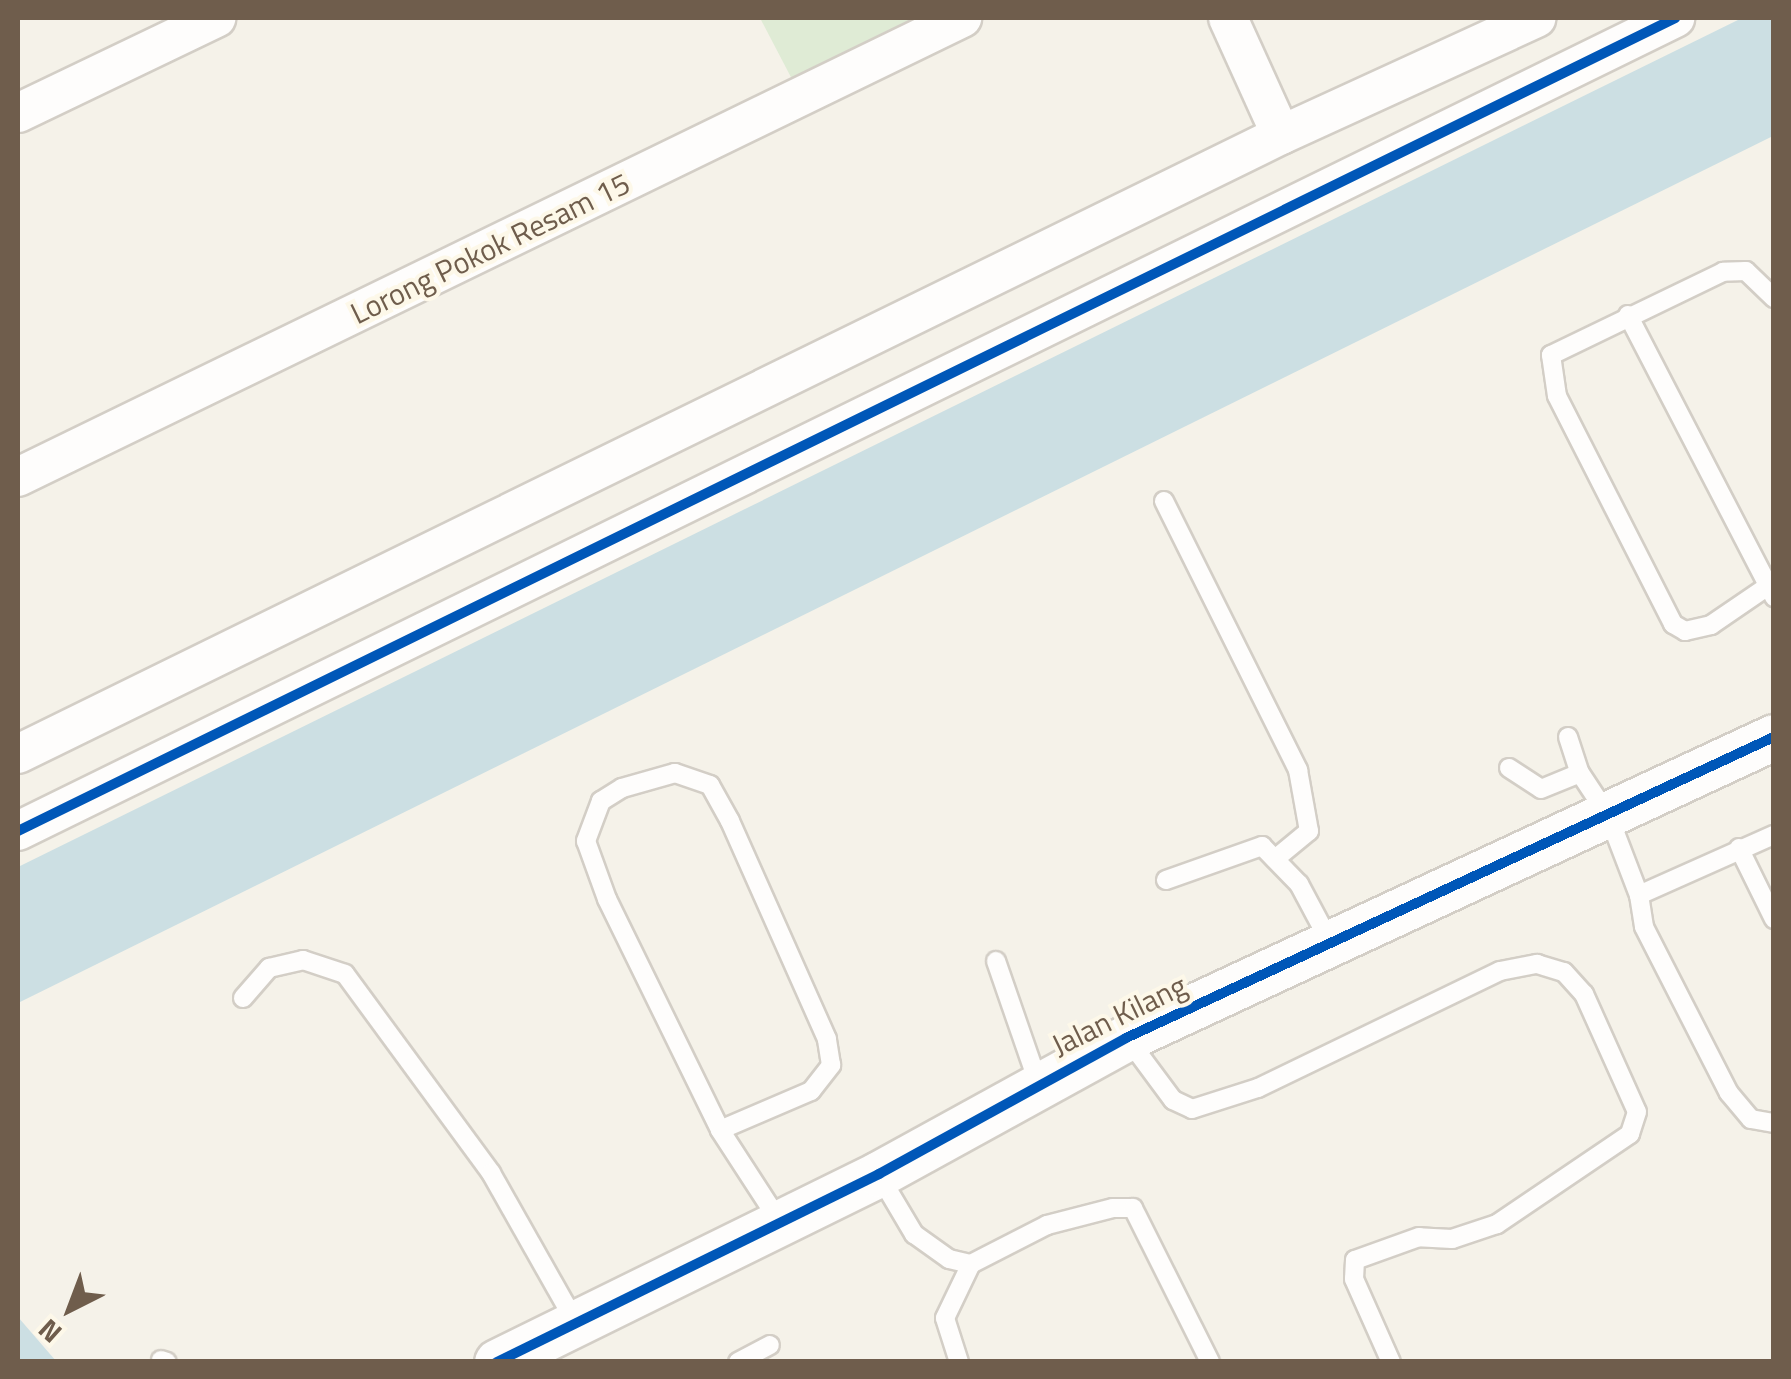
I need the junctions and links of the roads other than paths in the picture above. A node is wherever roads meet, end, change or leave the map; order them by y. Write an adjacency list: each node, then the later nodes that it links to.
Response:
1 (216, 18): 6 (street)
2 (962, 18): 10 (street, Lorong Pokok Resam 15)
3 (1228, 18): 7 (street)
4 (1536, 18): 7 (street)
5 (1675, 18): 19 (street)
6 (18, 113)
7 (1280, 134): 15 (street)
8 (1774, 298): 9 (lane)
9 (1628, 315): 12 (lane); 12 (lane)
10 (18, 477)
11 (1164, 501): 22 (lane)
12 (1772, 587)
13 (1568, 737): 17 (lane)
14 (1774, 738): 18 (street, Jalan Kilang)
15 (18, 754)
16 (1509, 768): 17 (lane)
17 (1580, 773): 18 (lane)
18 (1609, 817): 24 (lane); 26 (street, Jalan Kilang)
19 (18, 831)
20 (1774, 835): 21 (lane)
21 (1739, 848): 24 (lane); 25 (lane)
22 (1275, 859): 23 (lane); 26 (lane)
23 (1166, 880)
24 (1639, 895): 31 (lane)
25 (1774, 919)
26 (1331, 942): 29 (street, Jalan Kilang)
27 (996, 962): 30 (lane)
28 (243, 998): 36 (lane)
29 (1126, 1038): 30 (street, Jalan Kilang); 42 (lane)
30 (1038, 1082): 33 (street, Jalan Kilang)
31 (1774, 1122)
32 (720, 1130): 32 (lane); 34 (lane)
33 (878, 1174): 34 (street, Jalan Kilang); 35 (lane)
34 (779, 1221): 36 (street, Jalan Kilang)
35 (971, 1264): 40 (lane); 41 (lane)
36 (577, 1326): 38 (street, Jalan Kilang)
37 (770, 1345): 39 (lane)
38 (497, 1362)
39 (738, 1362)
40 (959, 1362)
41 (1210, 1362)
42 (1391, 1362)

